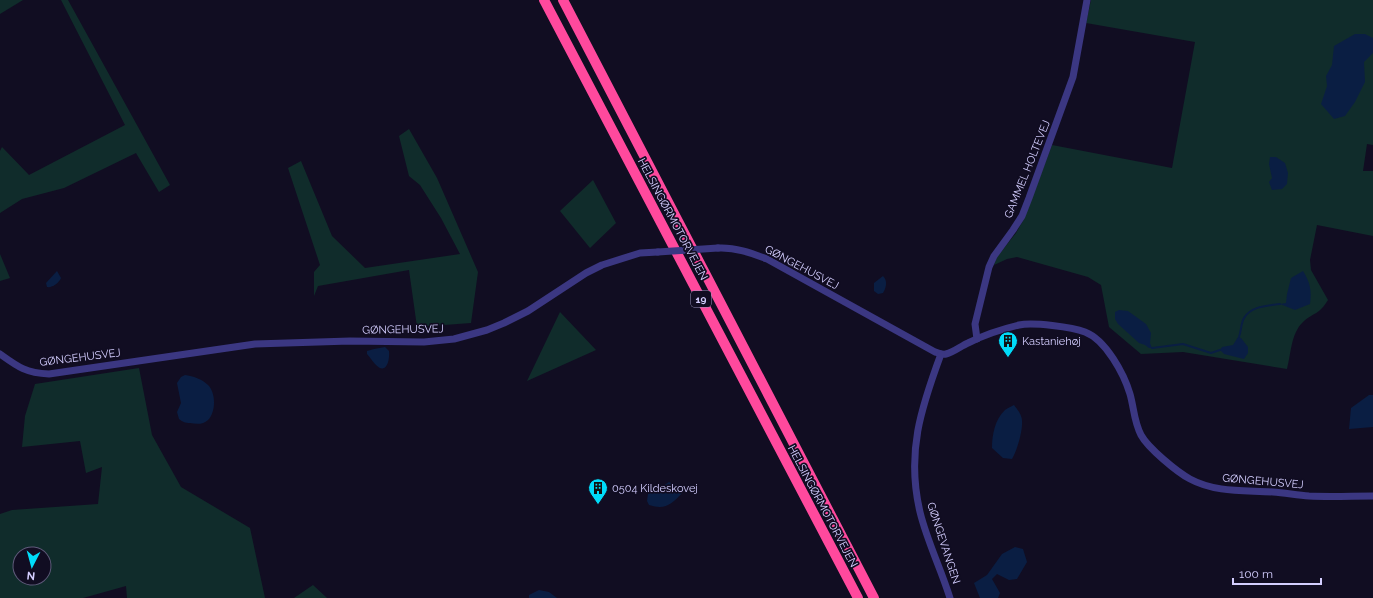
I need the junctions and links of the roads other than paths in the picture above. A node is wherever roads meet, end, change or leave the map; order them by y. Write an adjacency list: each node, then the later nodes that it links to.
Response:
1 (544, 0): 8 (highway, HELSINGØRMOTORVEJEN / 19)
2 (563, 0): 9 (highway, HELSINGØRMOTORVEJEN / 19)
3 (1087, 0): 4 (street, GAMMEL HOLTEVEJ)
4 (977, 339): 6 (street, GØNGEHUSVEJ); 7 (street, GØNGEHUSVEJ)
5 (0, 354): 6 (street, GØNGEHUSVEJ, bridge)
6 (941, 354): 10 (street, GØNGEVANGEN)
7 (1373, 496)
8 (858, 598)
9 (874, 598)
10 (950, 598)

